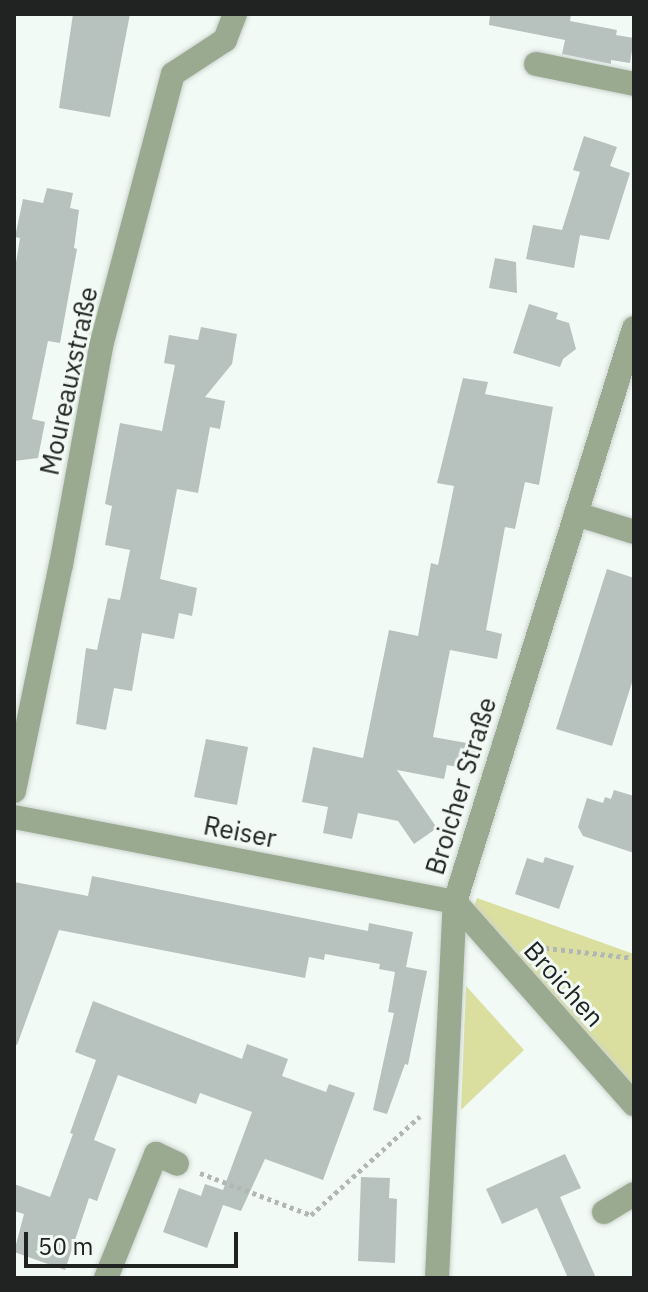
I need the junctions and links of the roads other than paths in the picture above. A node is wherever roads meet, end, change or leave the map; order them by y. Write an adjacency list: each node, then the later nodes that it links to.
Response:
1 (235, 14): 7 (street, Moureauxstraße)
2 (536, 64): 3 (street)
3 (634, 84)
4 (634, 328): 5 (street, Broicher Straße)
5 (576, 514): 6 (street); 9 (street, Broicher Straße)
6 (634, 532)
7 (14, 791)
8 (14, 817): 9 (street, Reiser)
9 (455, 902): 10 (street, Broichen); 15 (street, Broicher Straße)
10 (634, 1104)
11 (177, 1164): 14 (street)
12 (634, 1194): 13 (street)
13 (604, 1212)
14 (106, 1278)
15 (437, 1278)

